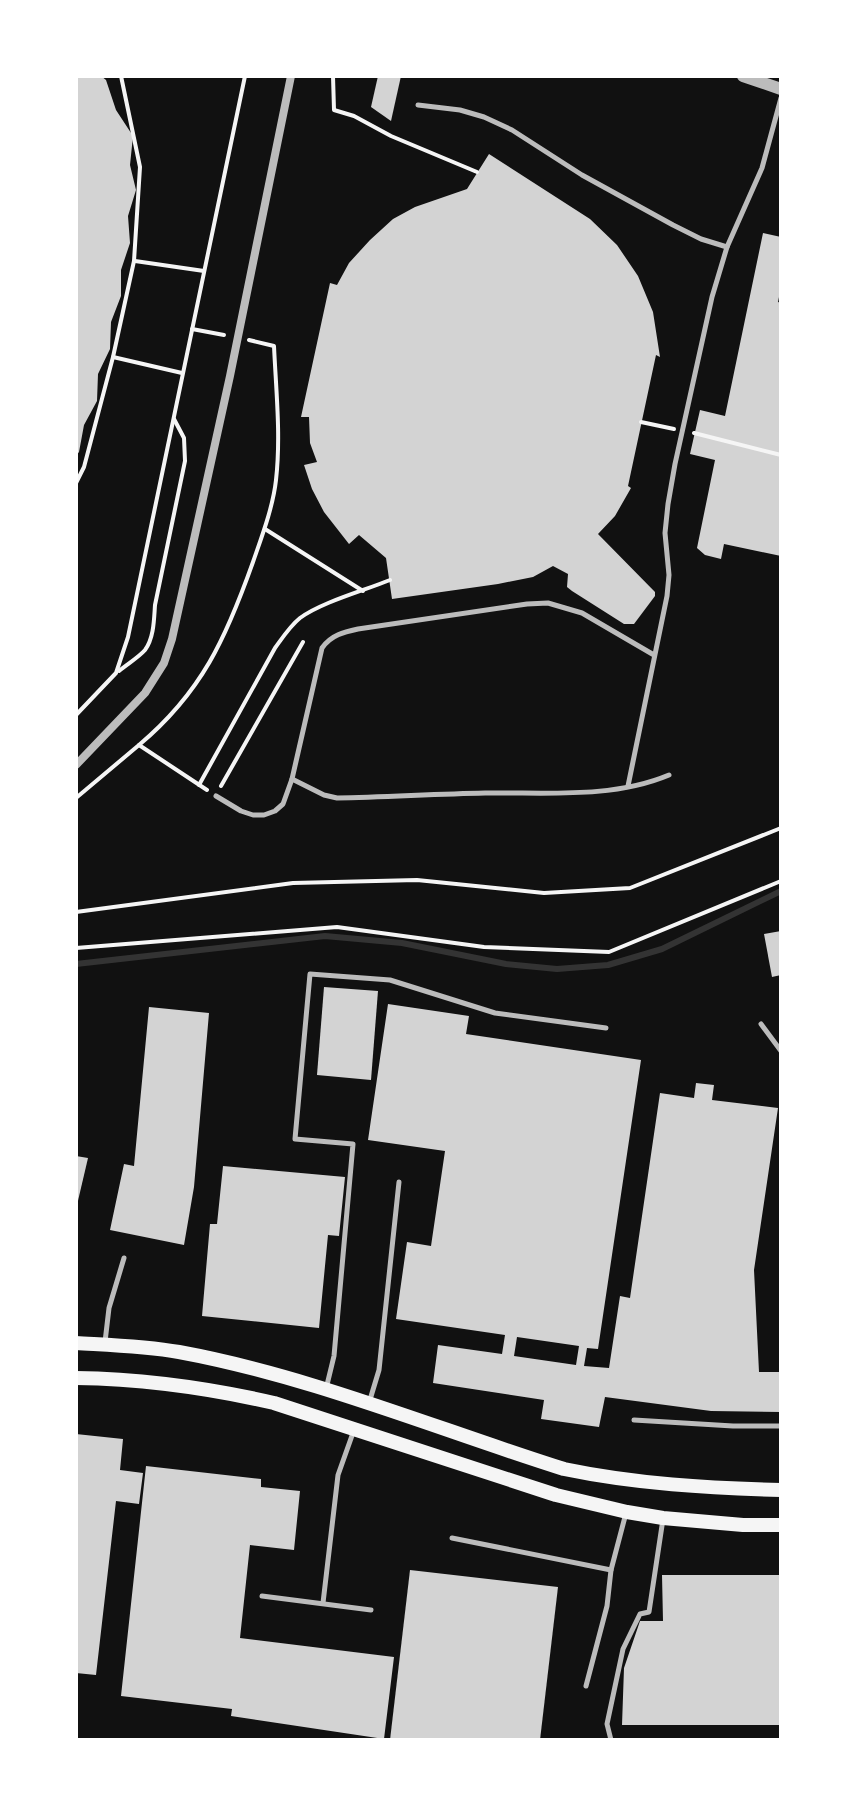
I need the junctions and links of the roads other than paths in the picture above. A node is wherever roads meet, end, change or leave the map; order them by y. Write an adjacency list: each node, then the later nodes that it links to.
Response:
1 (291, 76): 8 (street)
2 (743, 76): 3 (street)
3 (781, 89)
4 (781, 98): 6 (lane)
5 (418, 105): 6 (lane)
6 (727, 247): 7 (lane)
7 (654, 655): 10 (lane); 11 (lane)
8 (76, 765)
9 (669, 775): 11 (lane)
10 (292, 779): 11 (lane); 12 (lane)
11 (628, 786)
12 (216, 796)
13 (761, 1024): 15 (lane)
14 (606, 1028): 21 (lane)
15 (781, 1051)
16 (399, 1182): 22 (lane)
17 (124, 1258): 19 (lane)
18 (76, 1343): 19 (main road)
19 (105, 1344): 21 (main road)
20 (76, 1378): 25 (main road)
21 (326, 1390): 22 (main road)
22 (369, 1404): 26 (main road)
23 (634, 1420): 24 (lane)
24 (781, 1426)
25 (355, 1429): 27 (main road); 33 (lane)
26 (781, 1490)
27 (627, 1512): 28 (main road); 31 (lane)
28 (663, 1518): 29 (main road); 36 (lane)
29 (781, 1525)
30 (452, 1538): 31 (lane)
31 (611, 1570): 35 (lane)
32 (262, 1596): 33 (lane)
33 (323, 1603): 34 (lane)
34 (371, 1610)
35 (586, 1686)
36 (611, 1740)

